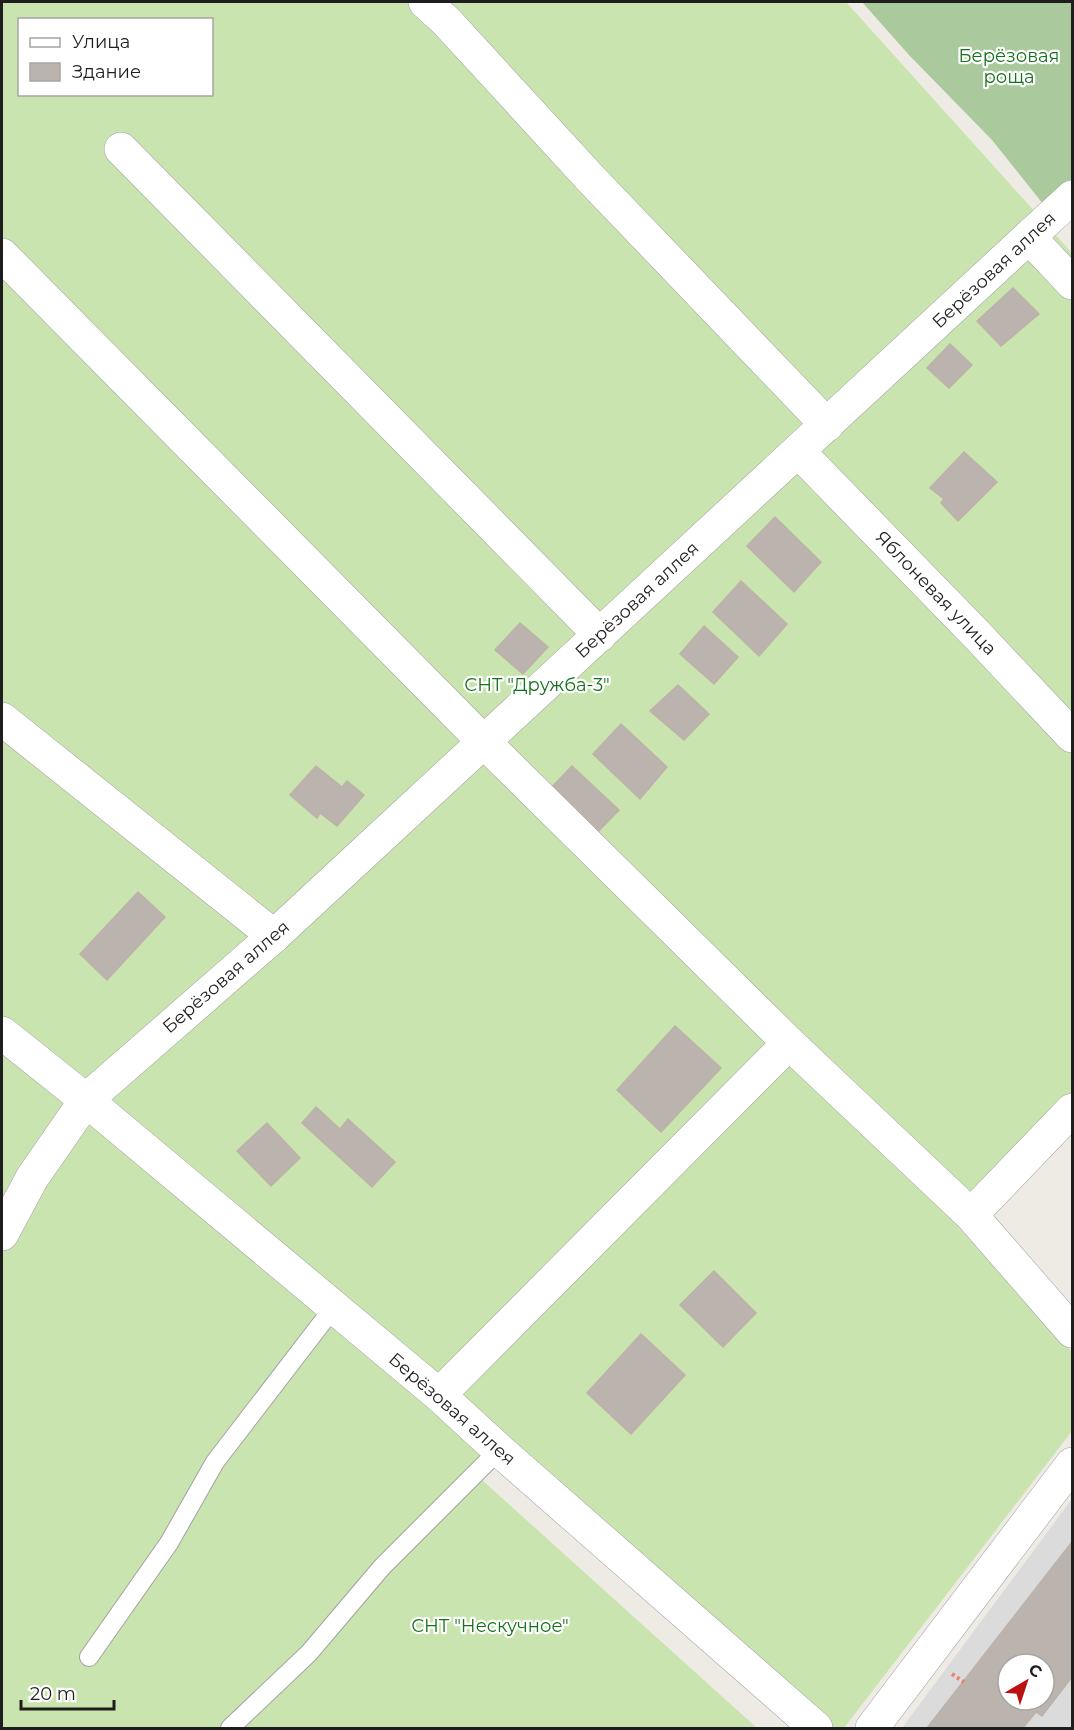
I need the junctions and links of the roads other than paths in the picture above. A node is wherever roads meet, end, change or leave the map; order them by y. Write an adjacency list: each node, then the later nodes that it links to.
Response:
1 (425, 2): 7 (street)
2 (120, 149): 9 (street)
3 (1072, 197): 4 (street, Берёзовая аллея)
4 (1029, 237): 6 (street); 7 (street, Берёзовая аллея)
5 (2, 255): 12 (street)
6 (1072, 283)
7 (827, 425): 8 (street, Берёзовая аллея)
8 (798, 451): 9 (street, Берёзовая аллея); 11 (street, Яблоневая улица)
9 (600, 635): 12 (street, Берёзовая аллея)
10 (2, 719): 13 (street)
11 (1072, 736)
12 (484, 742): 13 (street, Берёзовая аллея); 15 (street)
13 (274, 936): 16 (street, Берёзовая аллея)
14 (2, 1033): 16 (street)
15 (789, 1043): 18 (street); 22 (street)
16 (86, 1100): 19 (street); 20 (street, Берёзовая аллея)
17 (1072, 1110): 18 (street)
18 (971, 1215): 21 (street)
19 (2, 1234)
20 (334, 1307): 22 (street, Берёзовая аллея); 25 (lane)
21 (1072, 1331)
22 (439, 1395): 23 (street, Берёзовая аллея)
23 (499, 1450): 26 (lane); 27 (street, Берёзовая аллея)
24 (1072, 1464): 28 (street)
25 (89, 1657)
26 (230, 1728)
27 (816, 1728)
28 (872, 1728)

